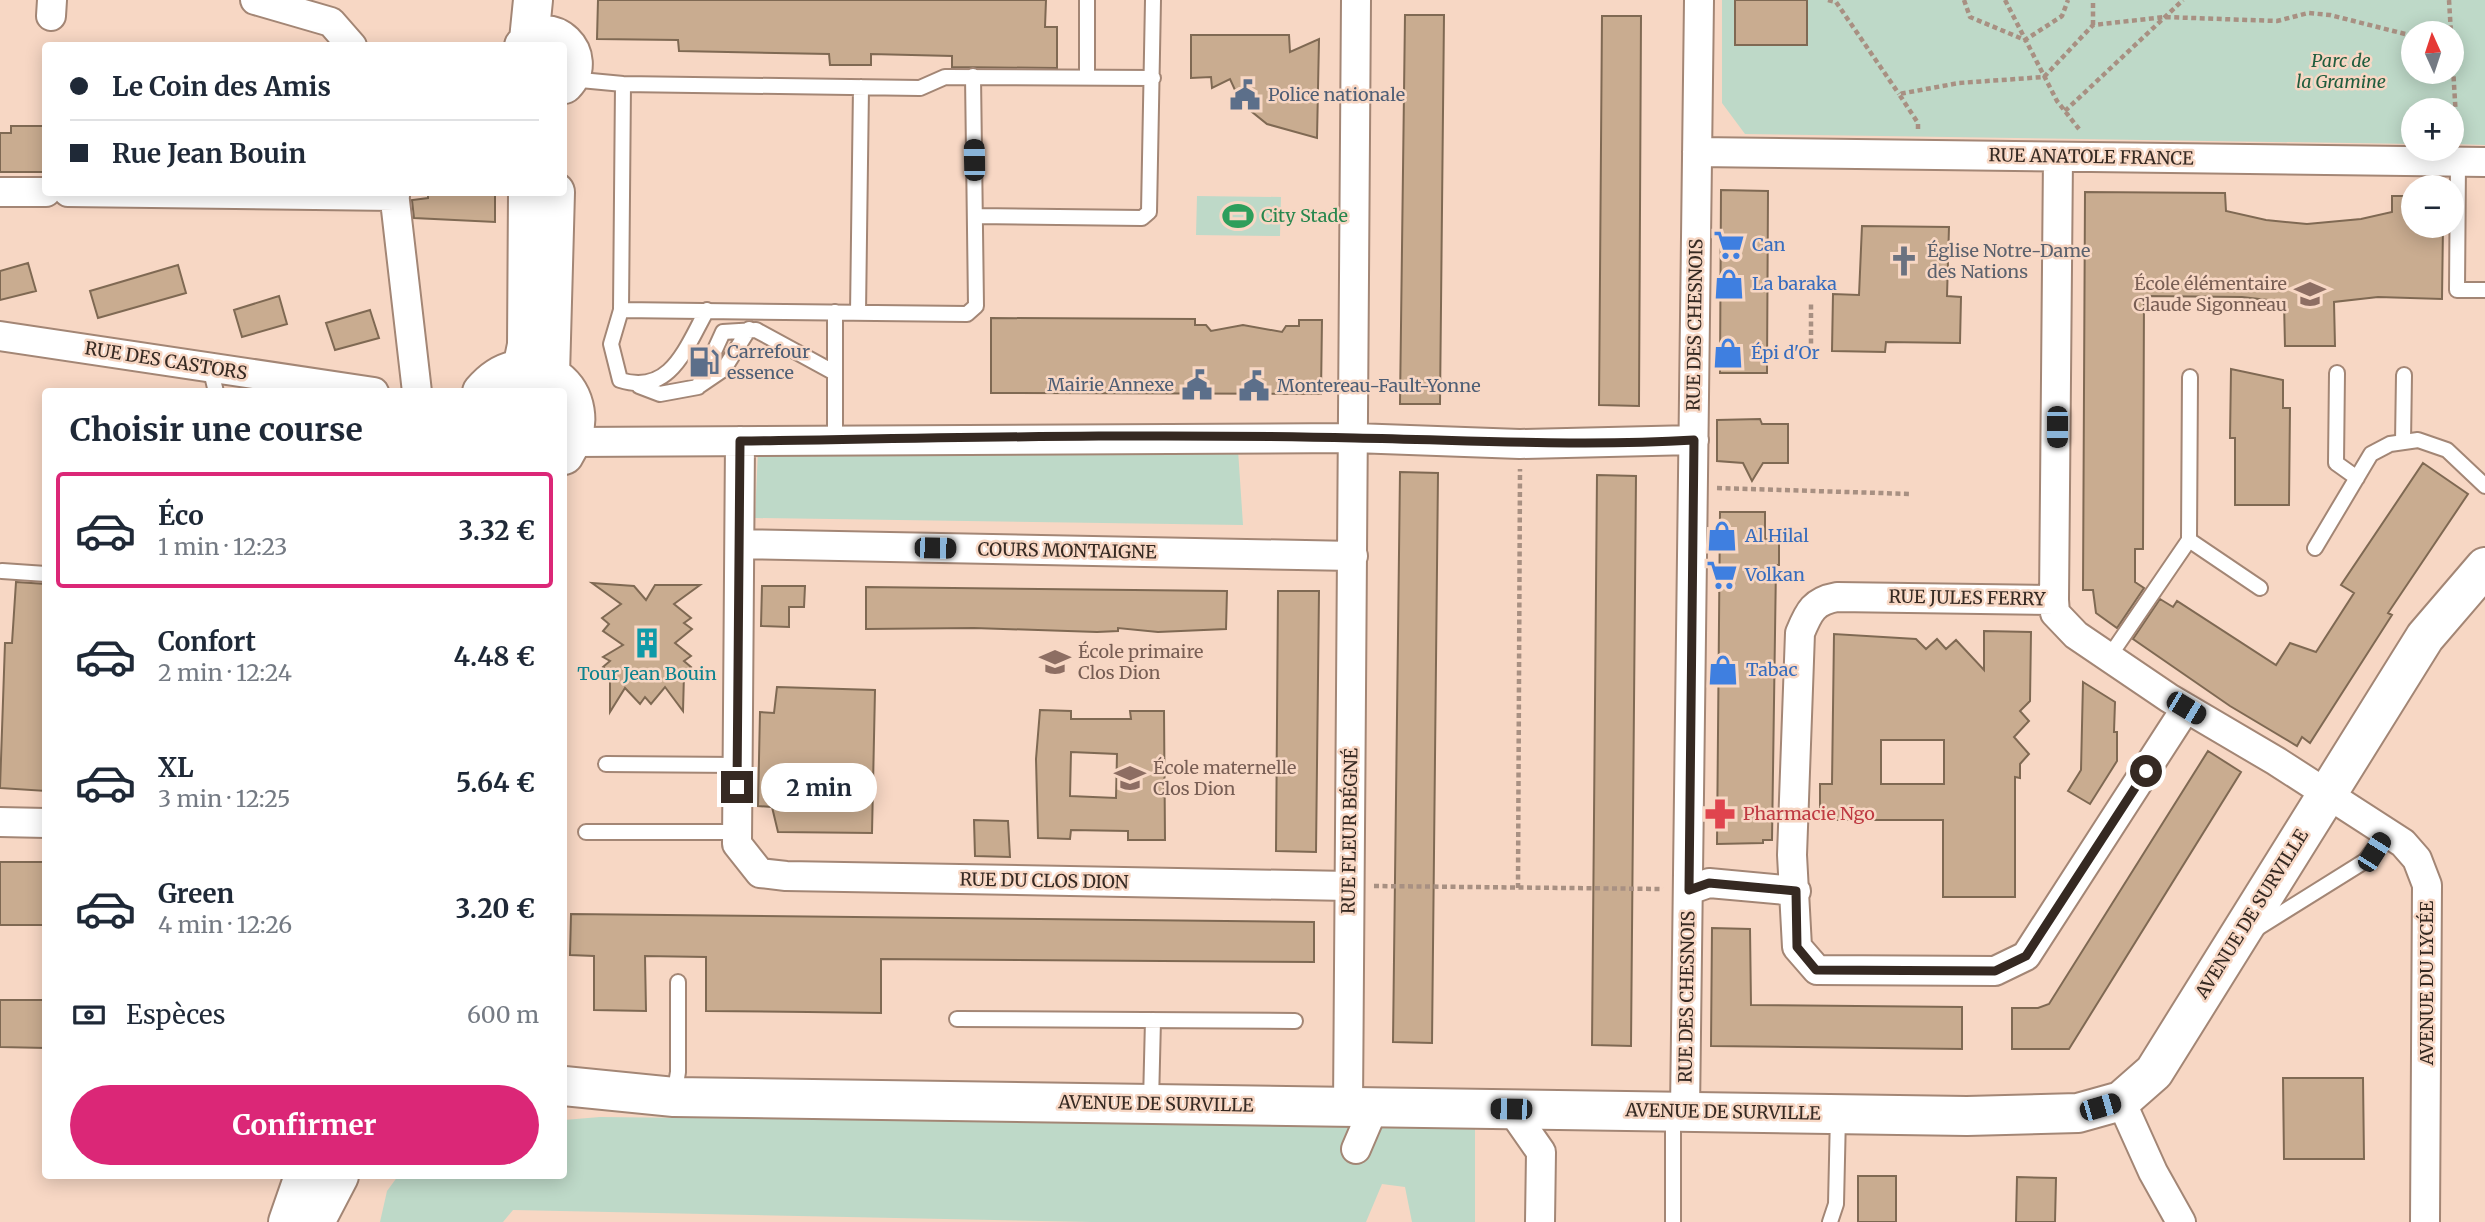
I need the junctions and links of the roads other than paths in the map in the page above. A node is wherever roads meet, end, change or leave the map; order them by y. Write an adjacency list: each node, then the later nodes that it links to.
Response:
1 (256, 0): 8 (street)
2 (533, 0): 9 (street)
3 (557, 0): 9 (street)
4 (1087, 0): 12 (lane)
5 (1153, 0): 14 (lane)
6 (1356, 0): 49 (street, RUE FLEUR BÉGNÉ)
7 (1699, 0): 18 (street, RUE DES CHESNOIS)
8 (348, 42)
9 (538, 42)
10 (567, 51): 13 (street)
11 (973, 76): 12 (lane); 17 (lane); 26 (lane)
12 (1087, 77): 14 (lane)
13 (567, 78)
14 (1153, 78): 26 (lane)
15 (567, 81): 16 (lane)
16 (623, 85): 17 (lane); 28 (lane)
17 (861, 87): 31 (lane)
18 (1698, 152): 19 (street, RUE ANATOLE FRANCE); 51 (street, RUE DES CHESNOIS)
19 (2072, 157): 20 (street, RUE ANATOLE FRANCE); 65 (street, RUE JULES FERRY)
20 (2472, 162): 27 (lane)
21 (0, 192): 22 (street)
22 (42, 192)
23 (394, 196): 45 (street)
24 (528, 196): 36 (street)
25 (555, 196): 36 (street)
26 (975, 216): 31 (lane)
27 (2485, 290)
28 (621, 310): 29 (lane); 42 (lane)
29 (707, 310): 30 (lane); 34 (lane)
30 (835, 313): 31 (lane); 37 (lane)
31 (858, 313)
32 (749, 329): 33 (lane); 37 (lane); 43 (lane)
33 (723, 332): 34 (lane); 43 (lane)
34 (692, 335): 42 (lane)
35 (0, 336): 41 (street, RUE DES CASTORS)
36 (536, 372): 46 (street); 47 (street)
37 (835, 373): 50 (lane)
38 (2337, 373): 55 (lane)
39 (2404, 375): 53 (lane)
40 (2190, 377): 57 (lane)
41 (213, 380): 44 (street, RUE DES CASTORS)
42 (639, 386): 43 (lane)
43 (698, 387)
44 (320, 388)
45 (417, 388)
46 (486, 388)
47 (558, 388)
48 (567, 394): 54 (street)
49 (1354, 438): 50 (street); 51 (street); 60 (street, RUE FLEUR BÉGNÉ)
50 (835, 439): 52 (street)
51 (1694, 440): 77 (street, RUE DES CHESNOIS)
52 (740, 441): 54 (street); 58 (street)
53 (2403, 442): 55 (lane); 56 (lane)
54 (568, 448)
55 (2357, 478): 59 (lane)
56 (2485, 486)
57 (2189, 540): 64 (lane); 66 (lane)
58 (740, 544): 60 (street, COURS MONTAIGNE); 69 (street)
59 (2315, 548)
60 (1353, 556): 76 (street, RUE FLEUR BÉGNÉ)
61 (2485, 567): 70 (street, AVENUE DE SURVILLE)
62 (2, 571): 63 (lane)
63 (42, 574)
64 (2260, 588)
65 (2054, 600): 66 (street, AVENUE DU LYCÉE); 78 (street, RUE JULES FERRY)
66 (2109, 657): 67 (street, AVENUE DU LYCÉE)
67 (2186, 708): 70 (street, AVENUE DU LYCÉE); 78 (street, RUE JULES FERRY)
68 (606, 764): 69 (lane)
69 (738, 765): 75 (street)
70 (2327, 794): 74 (street, AVENUE DU LYCÉE); 79 (street, AVENUE DE SURVILLE)
71 (0, 822): 72 (street)
72 (42, 822)
73 (586, 832): 75 (lane)
74 (2385, 834): 79 (lane); 102 (street, AVENUE DU LYCÉE)
75 (742, 845): 76 (street, RUE DU CLOS DION)
76 (1349, 886): 88 (street, RUE FLEUR BÉGNÉ)
77 (1689, 890): 78 (street); 91 (street, RUE DES CHESNOIS)
78 (1796, 891)
79 (2234, 942): 86 (street, AVENUE DE SURVILLE)
80 (678, 982): 85 (lane)
81 (957, 1019): 82 (lane)
82 (1153, 1020): 83 (lane); 87 (lane)
83 (1295, 1021)
84 (567, 1086): 85 (street, AVENUE DE SURVILLE)
85 (674, 1097): 87 (street, AVENUE DE SURVILLE); 89 (street, AVENUE DE SURVILLE)
86 (2121, 1101): 92 (street, AVENUE DE SURVILLE); 101 (street)
87 (1151, 1104): 88 (street, AVENUE DE SURVILLE)
88 (1361, 1107): 90 (street, AVENUE DE SURVILLE); 93 (street)
89 (567, 1109)
90 (1511, 1109): 91 (street, AVENUE DE SURVILLE); 98 (street)
91 (1679, 1112): 92 (street, AVENUE DE SURVILLE); 99 (lane)
92 (1838, 1114): 100 (lane)
93 (1356, 1149)
94 (303, 1179): 96 (street)
95 (337, 1179): 97 (street)
96 (288, 1222)
97 (315, 1222)
98 (1540, 1222)
99 (1673, 1222)
100 (1830, 1222)
101 (2181, 1222)
102 (2425, 1222)

